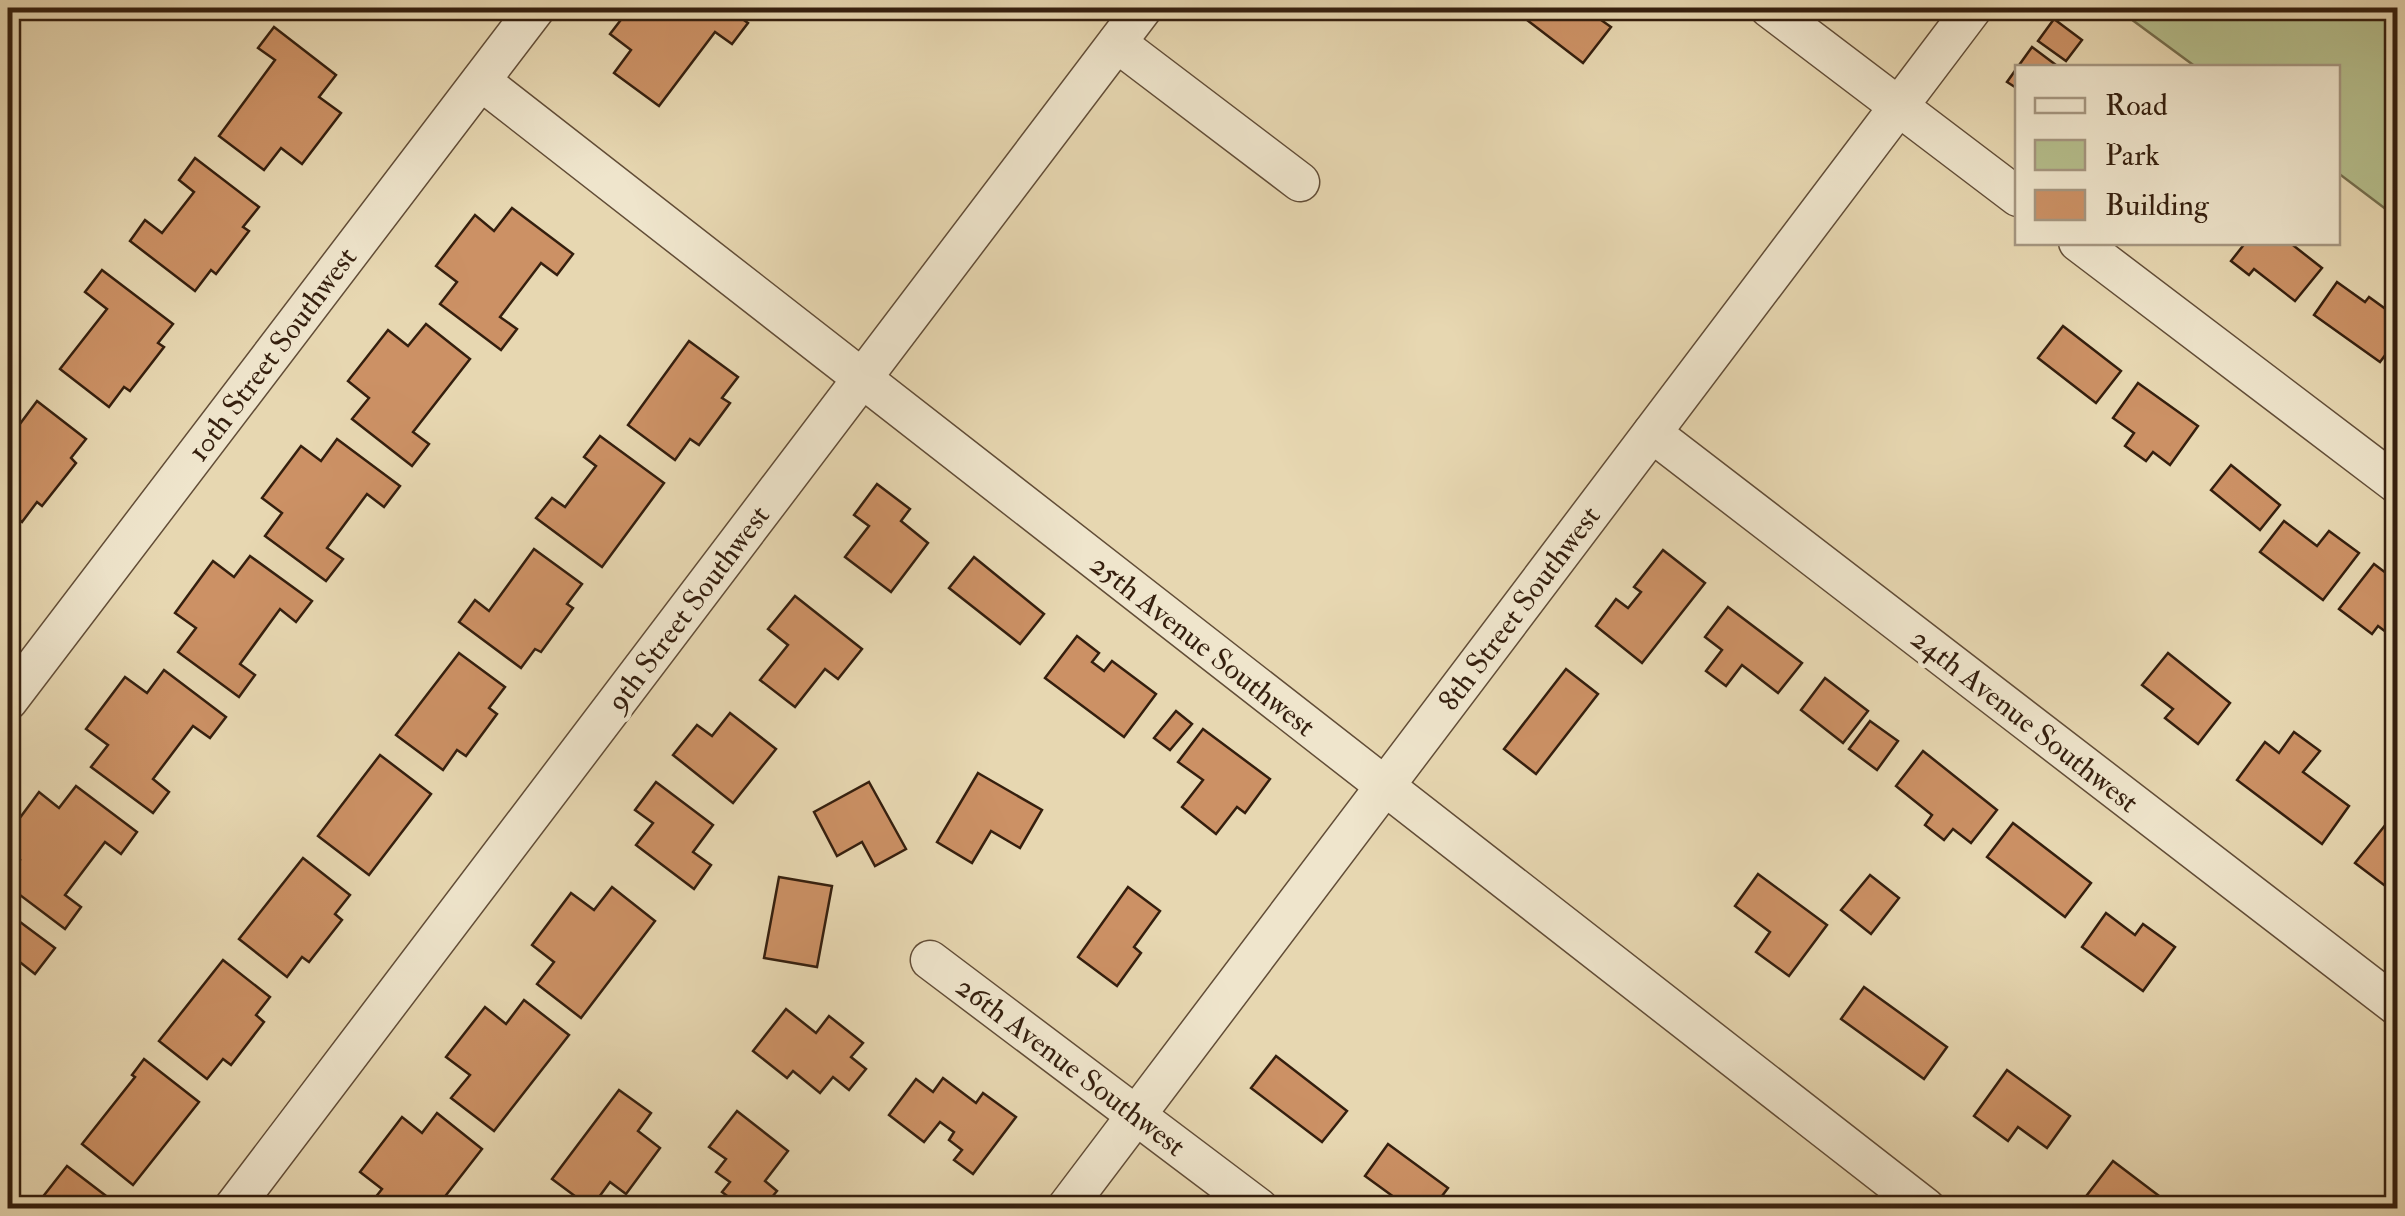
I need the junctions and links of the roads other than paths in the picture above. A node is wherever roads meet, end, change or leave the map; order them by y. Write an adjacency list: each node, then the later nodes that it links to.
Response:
1 (536, 8): 6 (street, 10th Street Southwest)
2 (1143, 8): 5 (street, 9th Street Southwest)
3 (1769, 8): 7 (street)
4 (1972, 8): 7 (street, 8th Street Southwest)
5 (1117, 43): 8 (street); 11 (street, 9th Street Southwest)
6 (481, 82): 11 (street, 25th Avenue Southwest); 14 (street, 10th Street Southwest)
7 (1899, 106): 9 (street); 12 (street, 8th Street Southwest)
8 (1300, 182)
9 (2015, 195)
10 (2082, 245): 13 (street)
11 (861, 378): 15 (street, 25th Avenue Southwest); 19 (street, 9th Street Southwest)
12 (1652, 433): 15 (street, 8th Street Southwest); 17 (street, 24th Avenue Southwest)
13 (2398, 485)
14 (8, 701)
15 (1384, 786): 18 (street, 8th Street Southwest); 22 (street, 25th Avenue Southwest)
16 (930, 960): 18 (street, 26th Avenue Southwest)
17 (2398, 1006)
18 (1136, 1115): 20 (street, 8th Street Southwest); 21 (street, 26th Avenue Southwest)
19 (233, 1208)
20 (1066, 1208)
21 (1259, 1208)
22 (1926, 1208)

